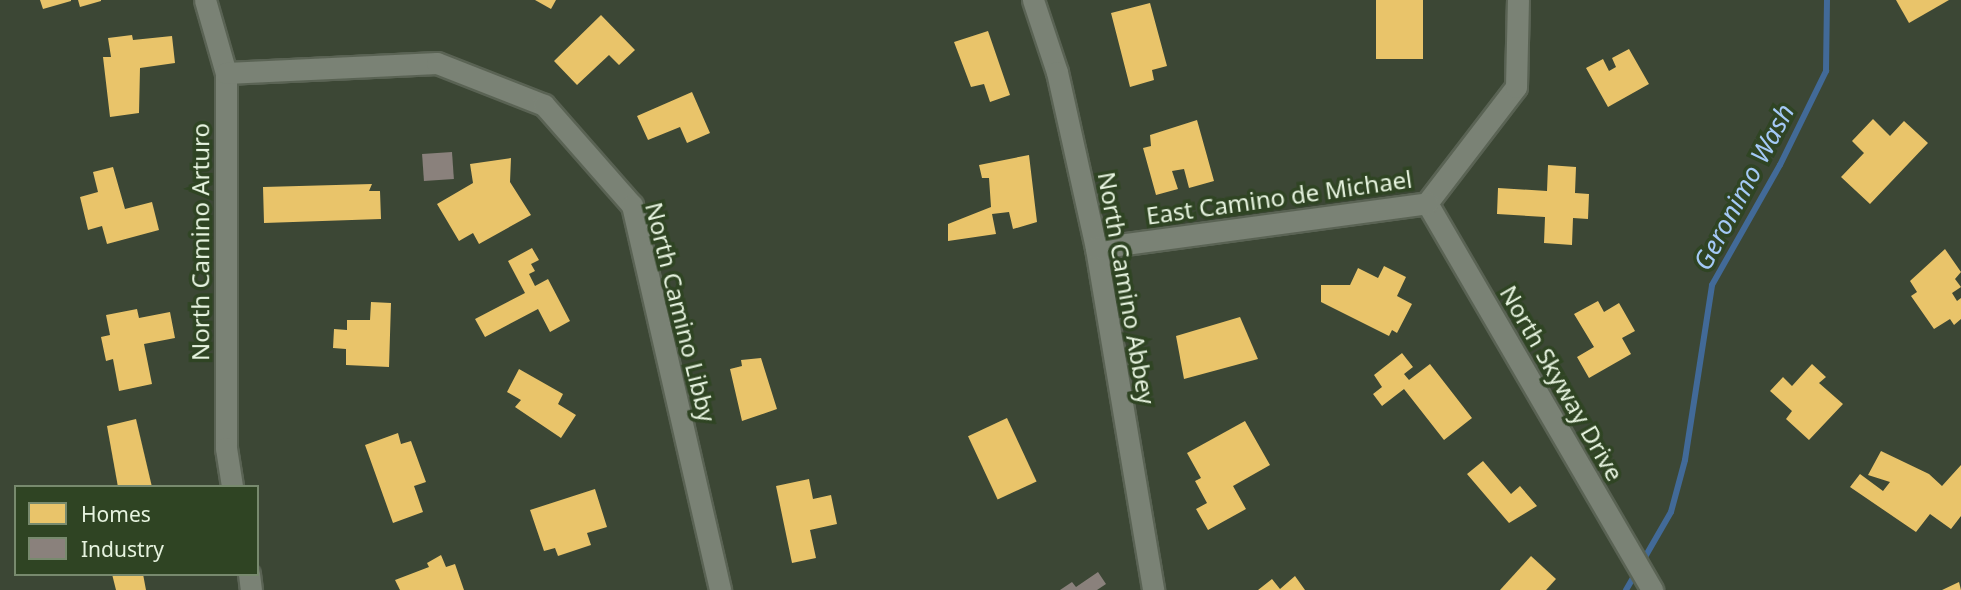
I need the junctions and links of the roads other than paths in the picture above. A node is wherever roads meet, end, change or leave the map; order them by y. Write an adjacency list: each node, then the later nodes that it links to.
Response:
1 (205, 0): 4 (street, North Camino Arturo)
2 (1033, 0): 6 (street, North Camino Abbey)
3 (1518, 0): 5 (street)
4 (226, 73): 7 (street, North Camino Arturo); 8 (street, North Camino Libby)
5 (1427, 203): 6 (street, East Camino de Michael); 10 (street, North Skyway Drive)
6 (1096, 248): 9 (street, North Camino Abbey)
7 (232, 485)
8 (720, 590)
9 (1153, 590)
10 (1652, 590)

